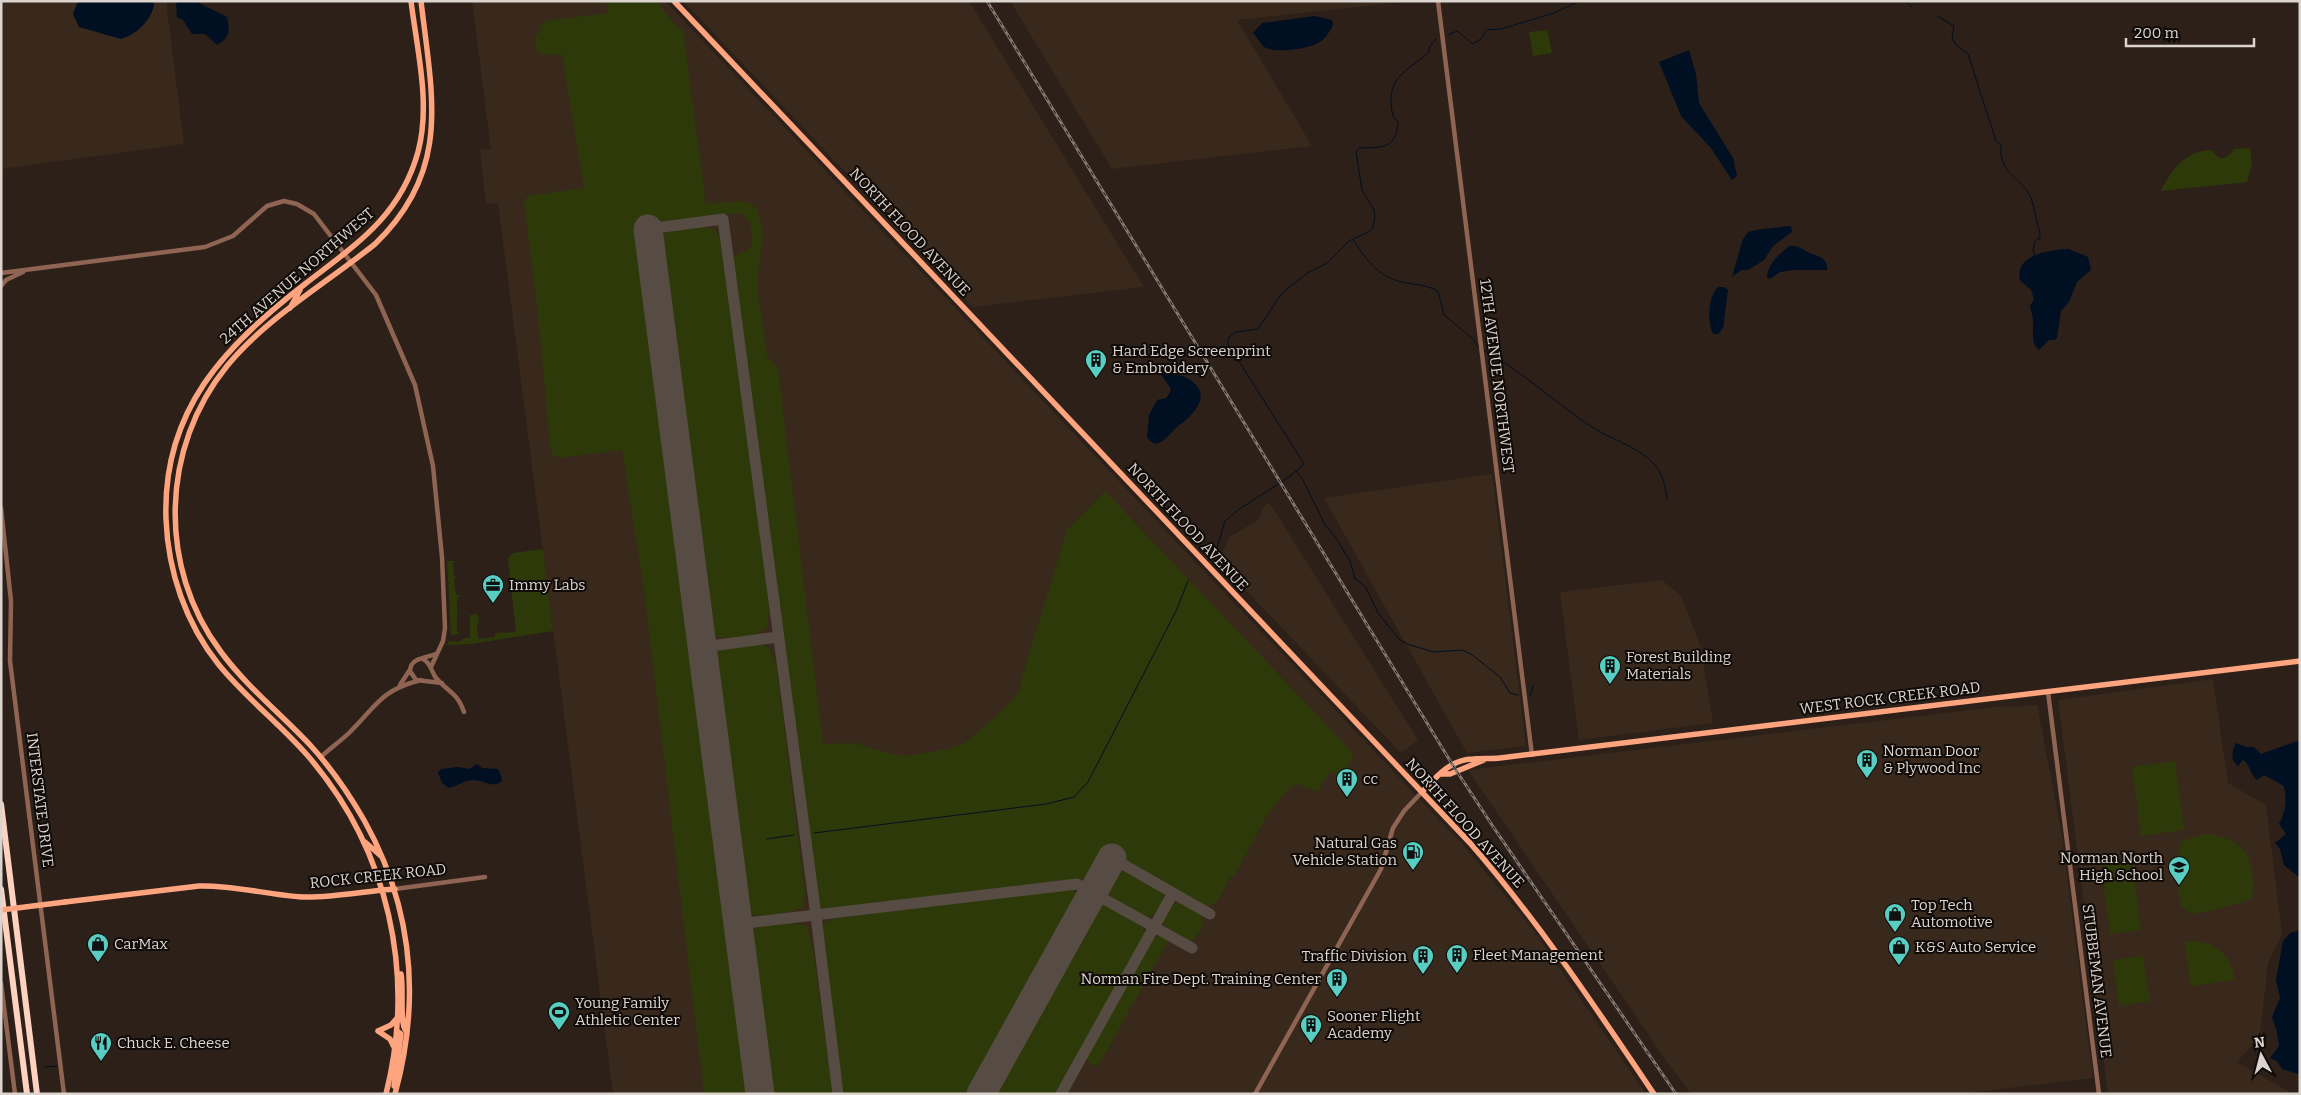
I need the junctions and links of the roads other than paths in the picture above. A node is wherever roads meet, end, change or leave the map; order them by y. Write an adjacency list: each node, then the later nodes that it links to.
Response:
1 (411, 1): 5 (main road, 24TH AVENUE NORTHWEST)
2 (421, 1): 6 (main road, 24TH AVENUE NORTHWEST)
3 (674, 1): 25 (main road, NORTH FLOOD AVENUE)
4 (1438, 1): 23 (street, 12TH AVENUE NORTHWEST)
5 (345, 254): 6 (street); 7 (street); 10 (main road, 24TH AVENUE NORTHWEST)
6 (351, 263): 11 (main road, 24TH AVENUE NORTHWEST); 13 (street)
7 (25, 271): 8 (street); 9 (street)
8 (1, 273)
9 (1, 286)
10 (302, 286): 11 (main road); 27 (main road, 24TH AVENUE NORTHWEST)
11 (288, 311): 24 (main road, 24TH AVENUE NORTHWEST)
12 (1, 508): 44 (street, INTERSTATE DRIVE)
13 (436, 654): 14 (street); 16 (street)
14 (421, 659): 16 (street); 17 (street)
15 (2300, 661): 21 (main road, WEST ROCK CREEK ROAD)
16 (431, 668): 18 (street); 19 (street)
17 (409, 670): 18 (street); 20 (street)
18 (422, 680): 19 (street); 20 (street)
19 (442, 683): 22 (street)
20 (399, 686): 24 (street)
21 (2048, 692): 23 (main road, WEST ROCK CREEK ROAD); 49 (street, STUBBEMAN AVENUE)
22 (464, 712)
23 (1532, 755): 25 (main road, WEST ROCK CREEK ROAD)
24 (320, 757): 28 (main road, 24TH AVENUE NORTHWEST)
25 (1422, 792): 47 (street); 48 (main road, NORTH FLOOD AVENUE)
26 (1, 804): 43 (highway)
27 (363, 840): 28 (main road); 32 (main road, 24TH AVENUE NORTHWEST)
28 (383, 857): 31 (main road, 24TH AVENUE NORTHWEST)
29 (485, 877): 31 (street, ROCK CREEK ROAD)
30 (1, 889): 42 (highway)
31 (395, 889): 32 (main road, ROCK CREEK ROAD); 39 (main road, 24TH AVENUE NORTHWEST)
32 (383, 890): 33 (main road, ROCK CREEK ROAD, bridge); 34 (main road, 24TH AVENUE NORTHWEST)
33 (1, 910)
34 (397, 960): 36 (main road, 24TH AVENUE NORTHWEST); 39 (main road)
35 (1, 983): 41 (street)
36 (398, 1017): 37 (main road); 38 (main road, 24TH AVENUE NORTHWEST)
37 (378, 1031): 38 (main road); 40 (main road)
38 (397, 1031): 40 (main road, 24TH AVENUE NORTHWEST); 46 (main road)
39 (406, 1031): 46 (main road, 24TH AVENUE NORTHWEST)
40 (395, 1050): 45 (main road, 24TH AVENUE NORTHWEST)
41 (15, 1094)
42 (27, 1094)
43 (37, 1094)
44 (64, 1094)
45 (386, 1094)
46 (395, 1094)
47 (1256, 1094)
48 (1654, 1094)
49 (2099, 1094)

